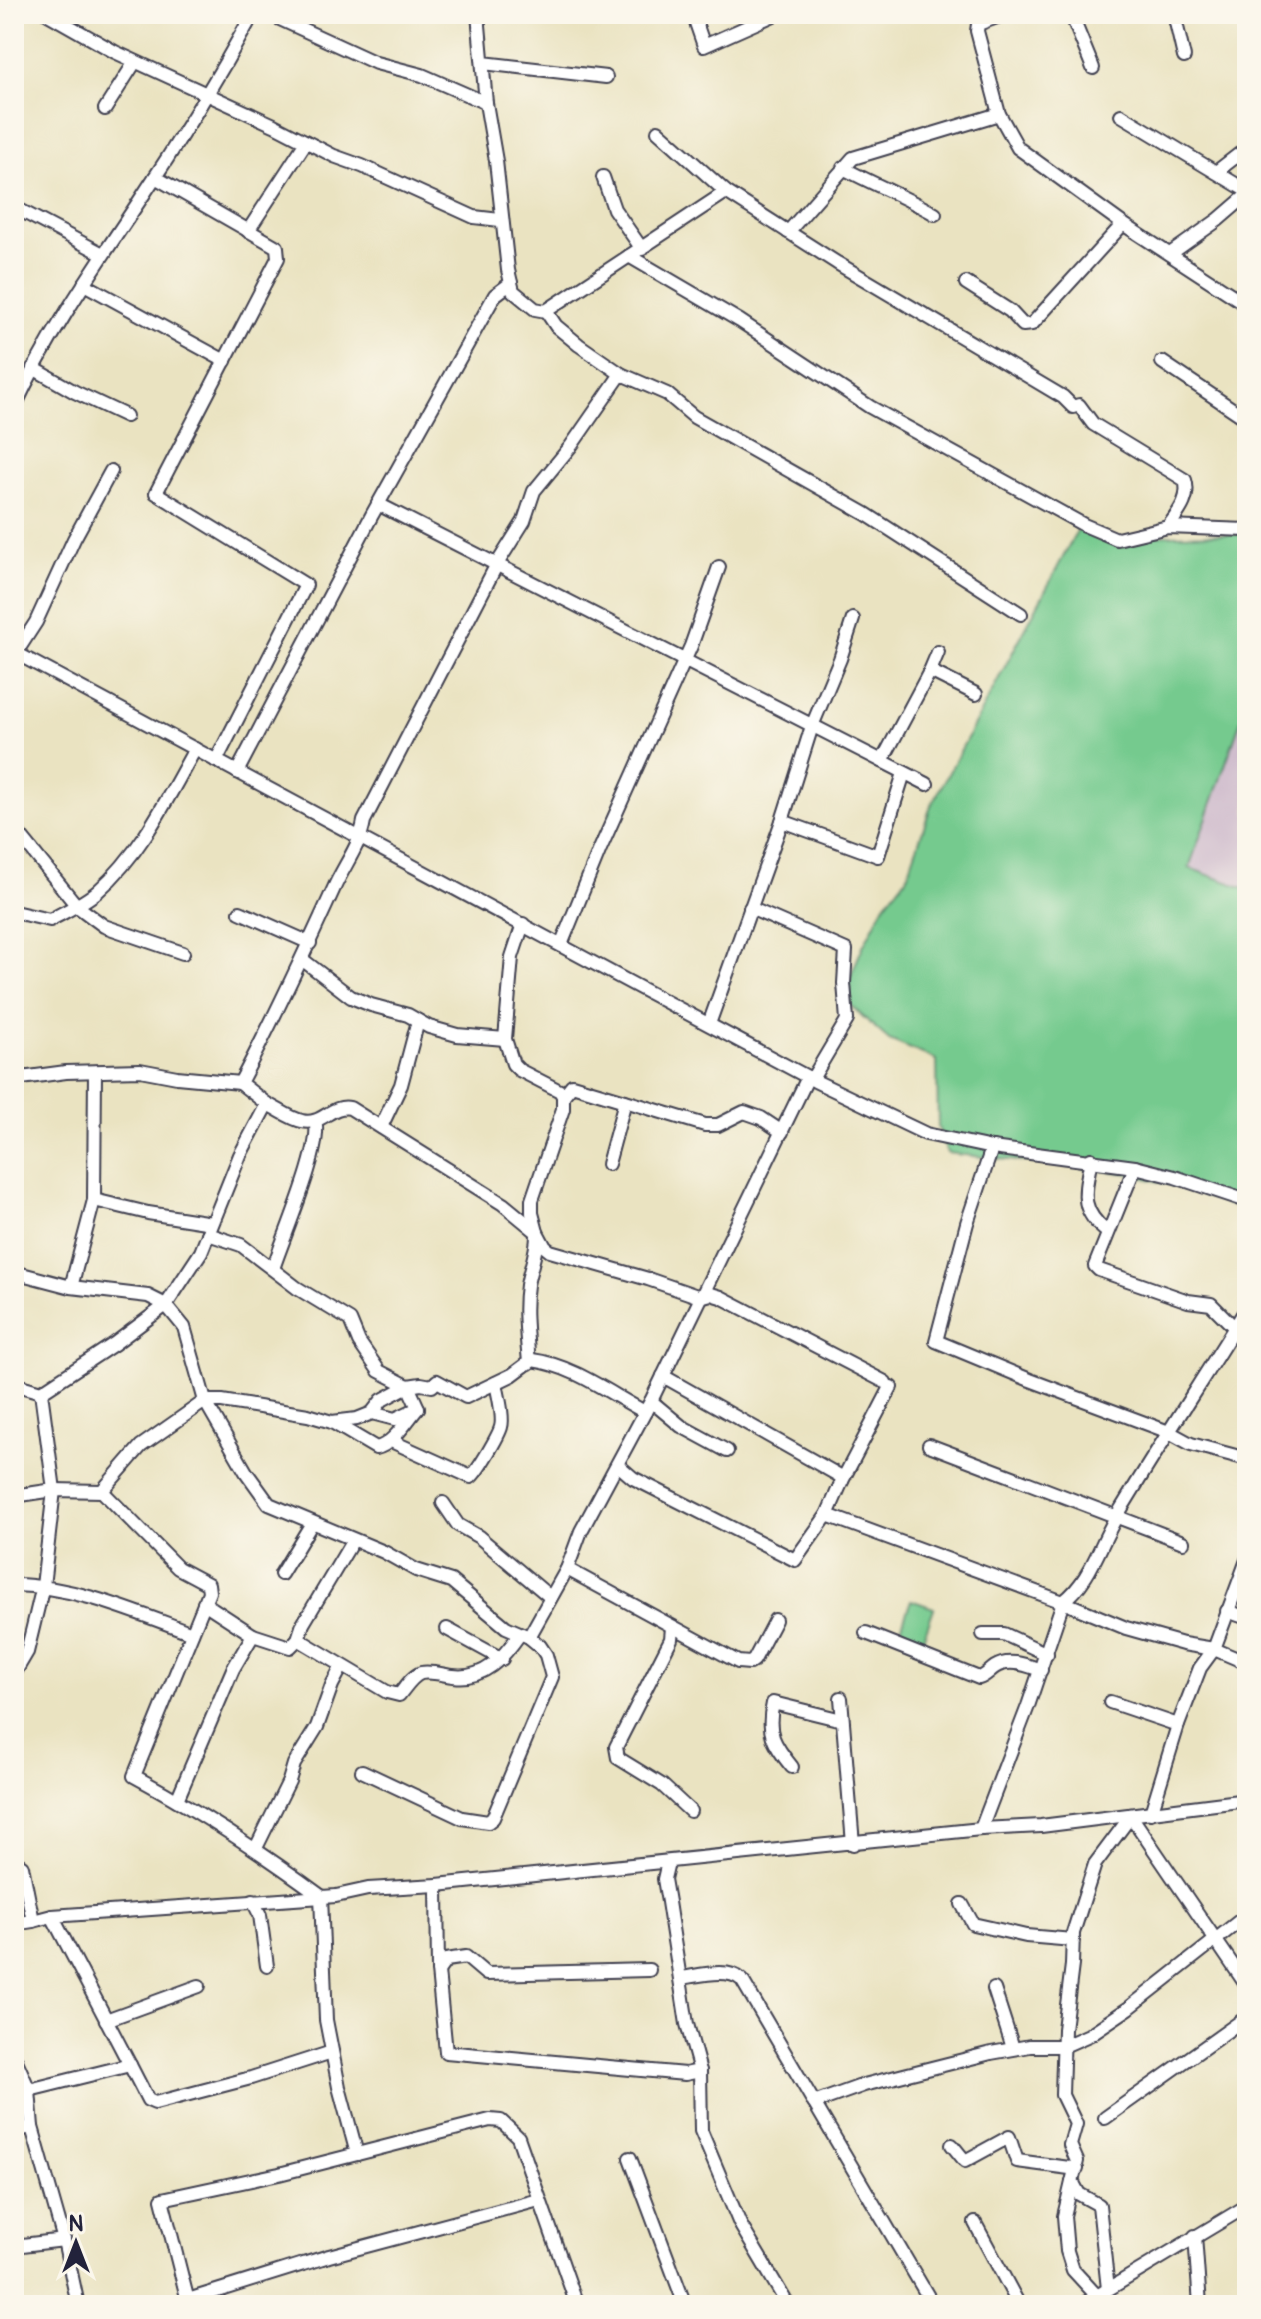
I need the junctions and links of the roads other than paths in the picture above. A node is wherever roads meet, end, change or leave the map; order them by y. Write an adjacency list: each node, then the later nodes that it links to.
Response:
1 (48, 14): 12 (street)
2 (253, 14): 16 (street)
3 (269, 14): 17 (street)
4 (478, 14): 13 (street)
5 (693, 14): 6 (street)
6 (776, 14)
7 (1005, 14): 10 (street)
8 (1071, 14): 14 (street)
9 (1174, 14): 11 (street)
10 (988, 16): 19 (street)
11 (1184, 57)
12 (135, 62): 16 (street); 18 (street)
13 (483, 63): 15 (street); 17 (street)
14 (1093, 68)
15 (606, 77)
16 (208, 96): 22 (street); 26 (street)
17 (486, 103): 32 (street)
18 (105, 109)
19 (999, 114): 24 (street); 33 (street)
20 (1121, 115): 25 (street)
21 (658, 131): 28 (street)
22 (306, 142): 32 (street); 34 (street)
23 (1247, 148): 25 (street)
24 (843, 168): 31 (street); 35 (street)
25 (1216, 172): 29 (street)
26 (155, 177): 34 (street); 37 (street)
27 (603, 177): 36 (street)
28 (726, 192): 35 (street); 36 (street)
29 (1247, 193): 38 (street)
30 (14, 207): 37 (street)
31 (935, 214)
32 (500, 220): 40 (street)
33 (1123, 224): 38 (street); 41 (street)
34 (248, 231): 45 (street)
35 (788, 232): 54 (street)
36 (642, 249): 39 (street)
37 (103, 254): 42 (street)
38 (1170, 254): 43 (street)
39 (629, 256): 44 (street); 54 (street)
40 (511, 283): 44 (street); 53 (street)
41 (966, 283)
42 (84, 284): 45 (street); 47 (street)
43 (1247, 305)
44 (546, 311): 48 (street)
45 (225, 361): 67 (street)
46 (1162, 362): 51 (street)
47 (33, 368): 49 (street); 50 (street)
48 (621, 374): 56 (street); 58 (street)
49 (14, 408)
50 (126, 416)
51 (1247, 419)
52 (111, 471): 61 (street)
53 (378, 504): 56 (street); 69 (street)
54 (1168, 527): 55 (street)
55 (1247, 530)
56 (497, 564): 62 (street); 74 (street)
57 (719, 567): 62 (street)
58 (1021, 614)
59 (853, 619): 65 (street)
60 (938, 652): 63 (street)
61 (15, 654): 66 (street)
62 (684, 660): 65 (street); 81 (street)
63 (930, 671): 64 (street); 68 (street)
64 (976, 694)
65 (812, 726): 68 (street); 72 (street)
66 (195, 749): 67 (street); 75 (street)
67 (216, 761): 69 (street)
68 (882, 761): 70 (street)
69 (237, 772): 74 (street)
70 (904, 773): 71 (street); 72 (street)
71 (927, 784)
72 (782, 821): 76 (street)
73 (14, 828): 75 (street)
74 (362, 837): 79 (street); 80 (street)
75 (77, 906): 77 (street); 82 (street)
76 (750, 908): 85 (street); 88 (street)
77 (14, 912)
78 (240, 912): 80 (street)
79 (523, 924): 81 (street); 86 (street)
80 (310, 943): 83 (street)
81 (561, 945): 85 (street)
82 (183, 953)
83 (303, 960): 84 (street); 90 (street)
84 (418, 1021): 86 (street); 95 (street)
85 (709, 1024): 88 (street)
86 (505, 1039): 91 (street)
87 (95, 1072): 89 (street); 90 (street); 101 (street)
88 (810, 1078): 96 (street); 97 (street)
89 (14, 1079)
90 (240, 1083): 93 (street)
91 (563, 1096): 92 (street); 104 (street)
92 (625, 1101): 96 (street); 99 (street)
93 (267, 1104): 94 (street); 103 (street)
94 (315, 1121): 95 (street); 106 (street)
95 (381, 1127): 104 (street)
96 (782, 1132): 109 (street)
97 (992, 1148): 98 (street); 124 (street)
98 (1091, 1159): 100 (street); 105 (street)
99 (608, 1164)
100 (1135, 1167): 102 (street); 105 (street)
101 (94, 1200): 103 (street); 108 (street)
102 (1247, 1201)
103 (210, 1229): 106 (street); 110 (street)
104 (537, 1232): 109 (street); 113 (street)
105 (1107, 1232): 112 (street)
106 (273, 1269): 117 (street)
107 (14, 1272): 108 (street)
108 (71, 1287): 110 (street)
109 (700, 1297): 114 (street); 130 (street)
110 (166, 1305): 118 (street); 119 (street)
111 (1246, 1309): 112 (street)
112 (1235, 1328): 124 (street)
113 (529, 1363): 115 (street); 120 (street)
114 (663, 1376): 120 (street); 130 (street)
115 (496, 1383): 117 (street); 125 (street)
116 (14, 1384): 118 (street)
117 (408, 1386): 121 (street); 122 (street)
118 (41, 1392): 131 (street)
119 (205, 1401): 123 (street); 132 (street); 137 (street)
120 (648, 1406): 127 (street); 129 (street)
121 (418, 1408): 122 (street); 125 (street)
122 (372, 1413): 123 (street)
123 (332, 1422): 125 (street)
124 (1169, 1432): 128 (street); 136 (street)
125 (391, 1441)
126 (929, 1445): 136 (street)
127 (727, 1451)
128 (1247, 1459)
129 (618, 1465): 135 (street); 141 (street)
130 (842, 1481): 135 (street)
131 (54, 1490): 132 (street); 133 (street); 144 (street)
132 (102, 1491): 148 (street)
133 (14, 1496)
134 (443, 1503): 146 (street)
135 (827, 1515): 147 (street)
136 (1117, 1515): 139 (street); 147 (street)
137 (312, 1523): 138 (street); 142 (street)
138 (353, 1540): 158 (street); 159 (street)
139 (1183, 1542)
140 (1247, 1560): 145 (street)
141 (567, 1569): 146 (street); 152 (street)
142 (281, 1574)
143 (14, 1585): 144 (street)
144 (43, 1586): 154 (street); 166 (street)
145 (1242, 1586): 149 (street)
146 (550, 1597): 158 (street)
147 (1063, 1602): 160 (street); 161 (street)
148 (204, 1603): 154 (street); 157 (street)
149 (1227, 1611): 150 (street); 160 (street)
150 (1247, 1618)
151 (775, 1620): 152 (street)
152 (672, 1627): 175 (street)
153 (447, 1629): 162 (street)
154 (192, 1633): 173 (street)
155 (866, 1633): 165 (street)
156 (983, 1634): 161 (street)
157 (253, 1635): 159 (street); 173 (street)
158 (524, 1636): 162 (street); 172 (street)
159 (298, 1639): 164 (street)
160 (1214, 1649): 163 (street); 170 (street)
161 (1047, 1654): 165 (street)
162 (502, 1659): 164 (street)
163 (1247, 1663)
164 (342, 1666): 180 (street)
165 (1041, 1670): 178 (street)
166 (14, 1674)
167 (841, 1698): 169 (street)
168 (1110, 1702): 170 (street)
169 (842, 1720): 171 (street); 179 (street)
170 (1178, 1725): 176 (street)
171 (792, 1767)
172 (362, 1771)
173 (177, 1800): 180 (street)
174 (1247, 1800): 176 (street)
175 (690, 1811)
176 (1151, 1813): 177 (street)
177 (1131, 1816): 178 (street); 191 (street); 192 (street)
178 (981, 1829): 179 (street)
179 (853, 1844): 182 (street)
180 (256, 1848): 184 (street)
181 (14, 1861): 189 (street)
182 (668, 1862): 183 (street); 196 (street)
183 (437, 1885): 184 (street); 195 (street)
184 (321, 1896): 185 (street); 204 (street)
185 (253, 1901): 188 (street); 193 (street)
186 (962, 1904): 191 (street)
187 (1247, 1915): 192 (street)
188 (52, 1916): 189 (street); 201 (street)
189 (33, 1921): 190 (street)
190 (14, 1924)
191 (1073, 1940): 202 (street)
192 (1215, 1942): 198 (street); 202 (street)
193 (267, 1966)
194 (649, 1970): 195 (street)
195 (438, 1971): 207 (street)
196 (680, 1978): 207 (street); 209 (street)
197 (199, 1986): 201 (street)
198 (1247, 1986)
199 (994, 1989): 203 (street)
200 (1247, 2017): 210 (street)
201 (106, 2020): 206 (street)
202 (1064, 2046): 203 (street); 216 (street)
203 (1013, 2048): 209 (street)
204 (332, 2052): 206 (street); 214 (street)
205 (14, 2056): 208 (street)
206 (130, 2065): 208 (street)
207 (700, 2071): 229 (street)
208 (29, 2090): 211 (street)
209 (814, 2103): 230 (street)
210 (1105, 2118)
211 (32, 2127): 212 (street); 221 (street)
212 (14, 2131)
213 (952, 2145): 216 (street)
214 (357, 2154): 217 (street); 225 (street)
215 (630, 2158): 228 (street)
216 (1075, 2175): 223 (street); 223 (street)
217 (539, 2200): 224 (street); 225 (street)
218 (1247, 2206): 220 (street)
219 (975, 2223): 231 (street)
220 (1195, 2236): 223 (street); 233 (street)
221 (64, 2240): 222 (street); 226 (street)
222 (14, 2246)
223 (1103, 2292): 232 (street)
224 (575, 2300): 227 (street)
225 (189, 2303)
226 (78, 2305)
227 (562, 2305)
228 (685, 2305)
229 (788, 2305)
230 (933, 2305)
231 (1019, 2305)
232 (1082, 2305)
233 (1200, 2305)

